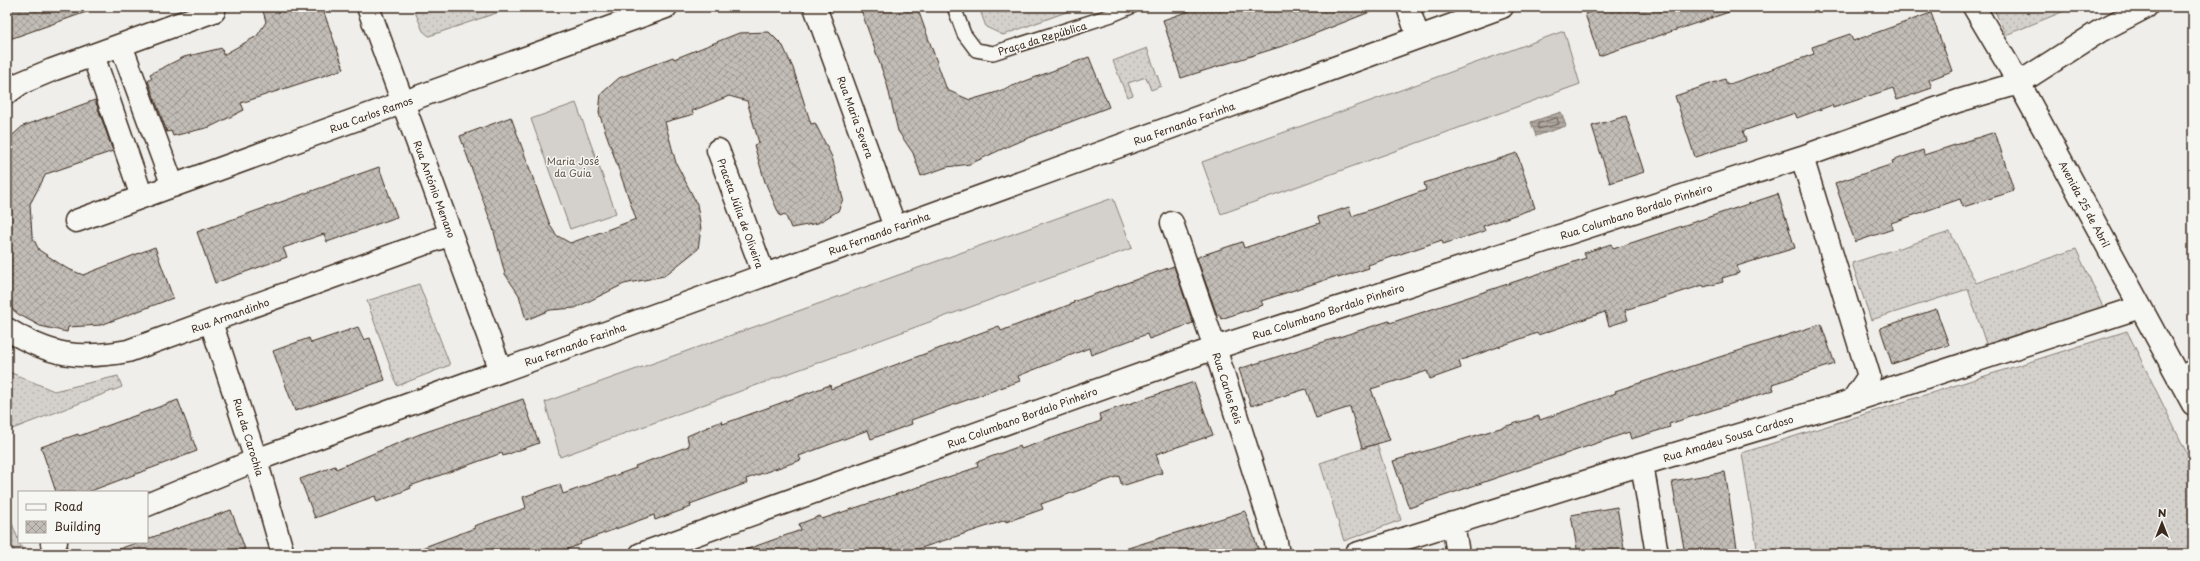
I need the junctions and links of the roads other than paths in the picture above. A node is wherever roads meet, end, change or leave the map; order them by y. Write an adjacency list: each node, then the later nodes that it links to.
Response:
1 (368, 7): 16 (street, Rua António Menano)
2 (665, 7): 16 (street, Rua Carlos Ramos)
3 (815, 7): 23 (street, Rua Maria Severa)
4 (954, 7): 5 (lane, Praça da República)
5 (1130, 7)
6 (1408, 7): 11 (street)
7 (1502, 7): 11 (street, Rua Fernando Farinha)
8 (1974, 7): 14 (street, Avenida 25 de Abril)
9 (2146, 7): 14 (street, Rua Columbano Bordalo Pinheiro)
10 (214, 11): 12 (street)
11 (1418, 38): 23 (street, Rua Fernando Farinha)
12 (121, 45): 13 (street); 19 (street)
13 (93, 55): 15 (street); 20 (street)
14 (2020, 83): 18 (street, Rua Columbano Bordalo Pinheiro); 26 (street, Avenida 25 de Abril)
15 (7, 93)
16 (403, 102): 19 (street, Rua Carlos Ramos); 24 (street, Rua António Menano)
17 (718, 150): 25 (street, Praceta Júlia de Oliveira)
18 (1802, 157): 29 (street, Rua Columbano Bordalo Pinheiro); 32 (street)
19 (173, 186): 20 (street, Rua Carlos Ramos)
20 (142, 197): 21 (street, Rua Carlos Ramos)
21 (76, 221)
22 (1172, 223): 29 (street, Rua Carlos Reis)
23 (895, 227): 25 (street, Rua Fernando Farinha)
24 (451, 234): 27 (street, Rua Armandinho); 30 (street, Rua António Menano)
25 (764, 275): 30 (street, Rua Fernando Farinha)
26 (2140, 307): 31 (street, Avenida 25 de Abril); 32 (street, Rua Amadeu Sousa Cardoso)
27 (211, 322): 28 (street, Rua Armandinho); 34 (street, Rua da Carochia)
28 (7, 329)
29 (1215, 348): 41 (street, Rua Columbano Bordalo Pinheiro); 42 (street, Rua Carlos Reis)
30 (501, 371): 34 (street, Rua Fernando Farinha)
31 (2186, 375): 33 (street, Avenida 25 de Abril)
32 (1852, 401): 35 (street, Rua Amadeu Sousa Cardoso)
33 (2193, 404)
34 (256, 460): 36 (street, Rua Fernando Farinha); 40 (street, Rua da Carochia)
35 (1642, 464): 37 (street, Rua Amadeu Sousa Cardoso); 45 (street)
36 (148, 505)
37 (1453, 523): 43 (street, Rua Amadeu Sousa Cardoso); 44 (street)
38 (52, 543): 39 (street)
39 (56, 554)
40 (283, 554)
41 (641, 554)
42 (1278, 554)
43 (1356, 554)
44 (1458, 554)
45 (1657, 554)

